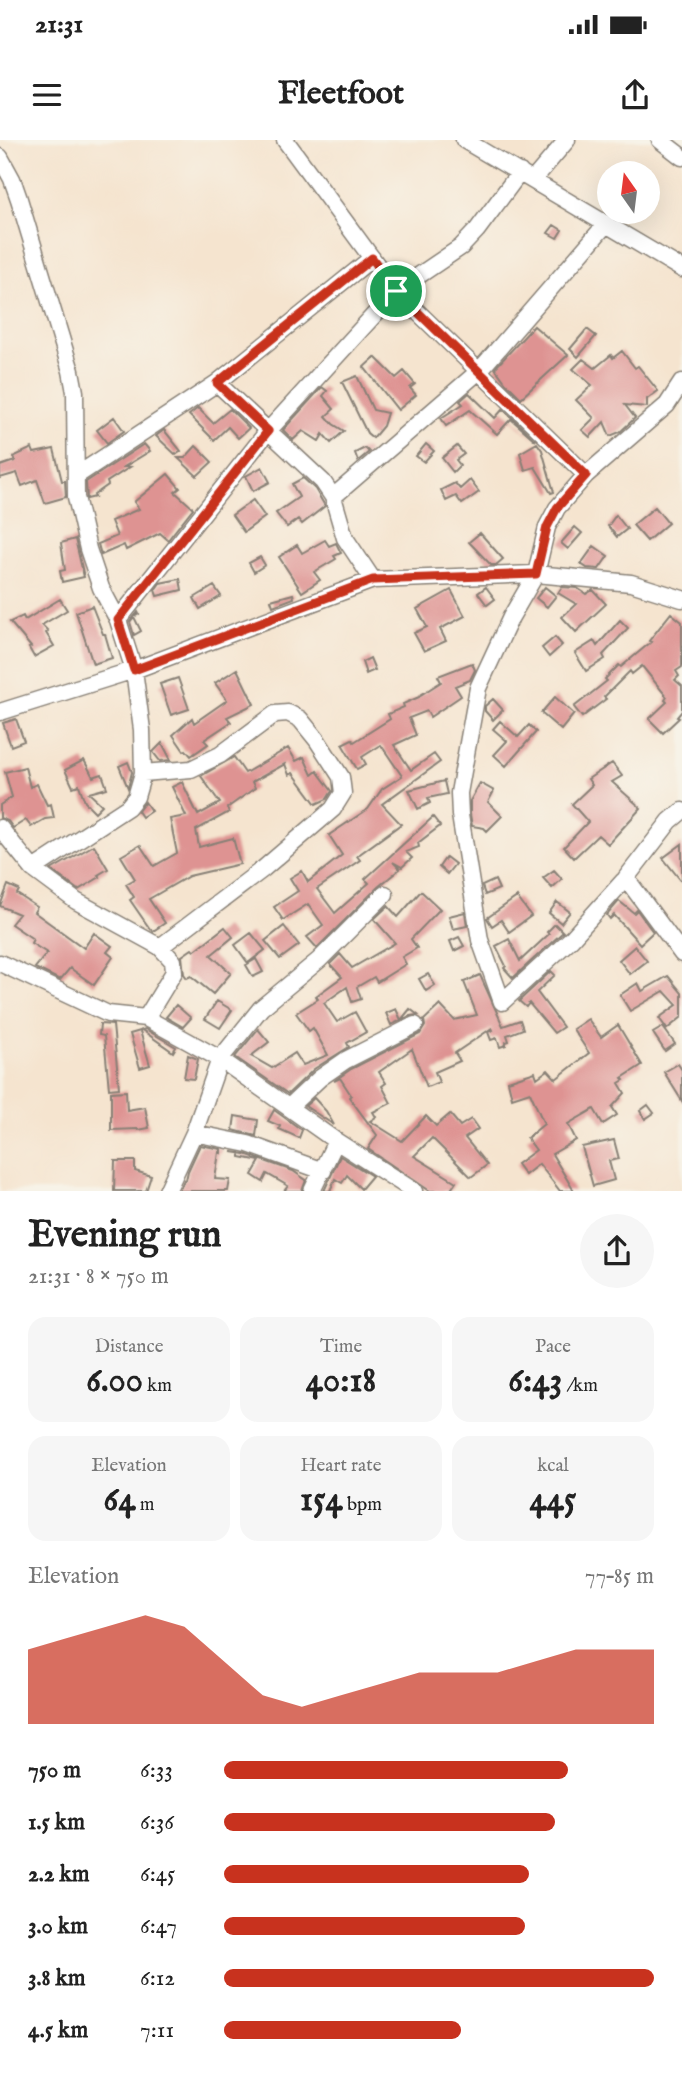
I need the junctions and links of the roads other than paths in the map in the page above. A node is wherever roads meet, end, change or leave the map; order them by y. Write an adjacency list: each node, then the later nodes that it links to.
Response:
1 (285, 140): 11 (street)
2 (464, 140): 7 (street)
3 (567, 140): 7 (street)
4 (660, 140): 6 (street)
5 (0, 156): 18 (street)
6 (682, 157)
7 (526, 176): 8 (street); 13 (street)
8 (597, 217)
9 (606, 224): 14 (street)
10 (609, 224): 12 (street)
11 (372, 258): 13 (street); 16 (street)
12 (682, 269)
13 (396, 291): 14 (street); 17 (street)
14 (479, 371): 19 (street); 20 (street)
15 (682, 382): 19 (street)
16 (217, 383): 17 (street); 18 (street)
17 (268, 431): 20 (street); 24 (street)
18 (76, 475): 24 (street)
19 (586, 475): 21 (street)
20 (333, 497): 22 (street)
21 (536, 574): 22 (street); 23 (street); 31 (street)
22 (373, 580): 25 (street)
23 (682, 599)
24 (118, 620): 25 (street)
25 (134, 670): 26 (street); 27 (street)
26 (0, 712)
27 (144, 773): 30 (street); 33 (street)
28 (682, 811): 31 (street)
29 (0, 828): 30 (street)
30 (33, 869): 33 (street)
31 (626, 878): 34 (street)
32 (385, 894): 38 (street)
33 (159, 947): 36 (street)
34 (682, 954)
35 (0, 963): 36 (street)
36 (146, 1018): 38 (street)
37 (415, 1025): 39 (street)
38 (220, 1059): 39 (street); 40 (street)
39 (289, 1107): 41 (street)
40 (194, 1133): 42 (street); 43 (street)
41 (336, 1141): 42 (street); 45 (street)
42 (323, 1171): 44 (street)
43 (167, 1191)
44 (313, 1191)
45 (414, 1191)

